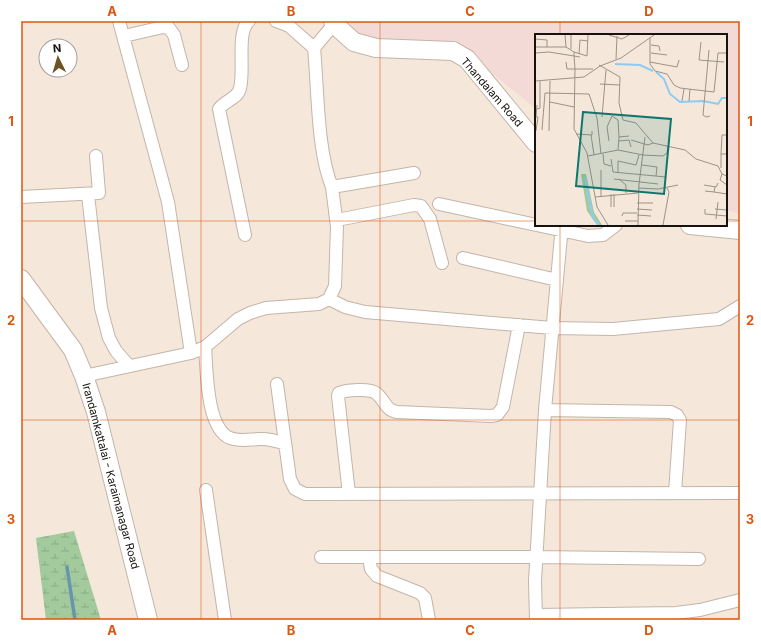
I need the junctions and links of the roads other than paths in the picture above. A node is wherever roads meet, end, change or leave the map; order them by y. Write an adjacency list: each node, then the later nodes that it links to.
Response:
1 (119, 21): 6 (street)
2 (250, 21): 23 (street)
3 (276, 21): 7 (street)
4 (334, 23): 7 (street); 9 (street, Thandalam Road)
5 (168, 24): 6 (street); 8 (street)
6 (124, 36): 33 (street)
7 (314, 48): 12 (street)
8 (182, 64)
9 (535, 142)
10 (96, 156): 13 (street)
11 (414, 174): 12 (street)
12 (332, 187): 16 (street)
13 (88, 195): 14 (street); 34 (street)
14 (21, 198)
15 (439, 204): 17 (street)
16 (337, 220): 25 (street); 28 (street)
17 (535, 223)
18 (552, 226): 21 (street)
19 (615, 226): 21 (street)
20 (700, 226): 22 (street)
21 (562, 228): 27 (street)
22 (740, 230)
23 (245, 235)
24 (463, 258): 27 (street)
25 (442, 263)
26 (21, 279): 35 (street, Irandamkattalai - Karaimanagar Road)
27 (557, 280): 31 (street)
28 (329, 299): 30 (street); 32 (street)
29 (740, 306): 31 (street)
30 (519, 325): 31 (street); 43 (street)
31 (552, 328): 37 (street)
32 (205, 347): 33 (street); 38 (street)
33 (191, 353): 34 (street)
34 (129, 366): 35 (street)
35 (84, 376): 50 (street, Irandamkattalai - Karaimanagar Road)
36 (277, 384): 38 (street)
37 (545, 410): 40 (street); 41 (street)
38 (285, 444): 43 (street)
39 (206, 490): 51 (street)
40 (540, 493): 41 (street); 43 (street); 46 (street)
41 (675, 493): 42 (street)
42 (740, 493)
43 (349, 494)
44 (321, 557): 45 (street)
45 (369, 557): 46 (street); 52 (street)
46 (536, 557): 47 (street); 49 (street)
47 (700, 559)
48 (740, 600): 49 (street)
49 (536, 617)
50 (148, 620)
51 (225, 620)
52 (429, 620)

